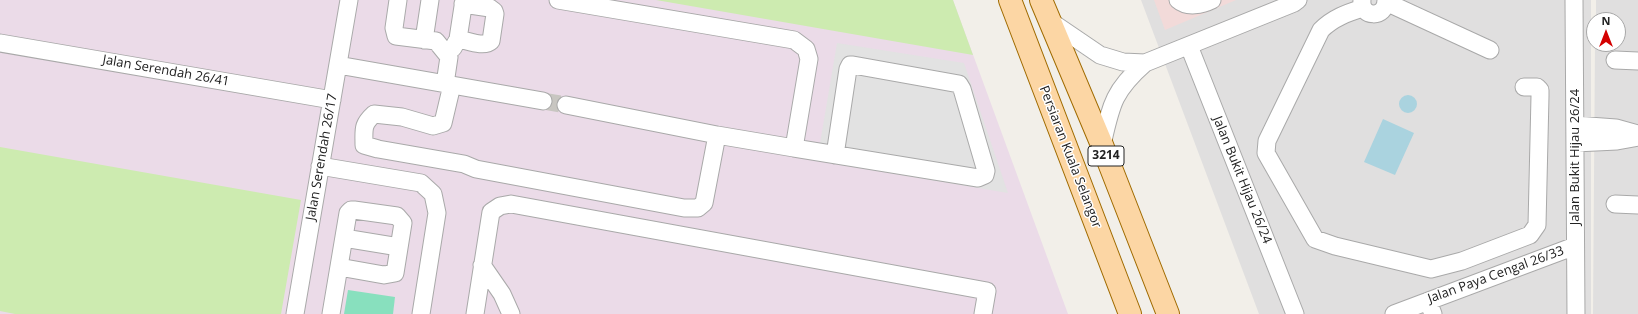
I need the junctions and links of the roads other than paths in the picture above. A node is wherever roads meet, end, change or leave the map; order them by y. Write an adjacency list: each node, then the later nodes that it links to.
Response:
1 (349, 0): 24 (street, Jalan Serendah 26/17)
2 (398, 0): 16 (street)
3 (430, 0): 16 (street)
4 (558, 0): 36 (street)
5 (1010, 0): 53 (main road, Persiaran Kuala Selangor / 3214)
6 (1041, 0): 14 (main road, 3214)
7 (1178, 0): 8 (street)
8 (1212, 0)
9 (1574, 0): 30 (street, Jalan Bukit Hijau 26/24)
10 (1295, 1): 18 (street)
11 (1386, 1): 13 (street); 19 (street)
12 (463, 2): 15 (street); 15 (street)
13 (1363, 4): 26 (street)
14 (1050, 21): 23 (street); 35 (main road, 3214)
15 (458, 38): 20 (street)
16 (424, 40): 20 (street)
17 (0, 43): 27 (street, Jalan Serendah 26/41)
18 (1189, 46): 23 (street); 55 (street, Jalan Bukit Hijau 26/24)
19 (1490, 50)
20 (449, 57): 25 (street)
21 (1615, 60): 22 (street)
22 (1638, 60)
23 (1145, 63): 35 (street)
24 (338, 65): 25 (street); 27 (street, Jalan Serendah 26/17)
25 (448, 84): 28 (street); 32 (street)
26 (1524, 87)
27 (332, 100): 38 (street, Jalan Serendah 26/17)
28 (543, 101)
29 (566, 105): 32 (street)
30 (1575, 125): 31 (street); 34 (street, Jalan Bukit Hijau 26/24)
31 (1638, 134)
32 (717, 135): 36 (street)
33 (1638, 138): 34 (street)
34 (1575, 143): 42 (street, Jalan Bukit Hijau 26/24)
35 (1102, 144): 54 (main road, 3214)
36 (794, 148): 37 (street)
37 (835, 155): 37 (street)
38 (320, 166): 47 (street, Jalan Serendah 26/17); 49 (street)
39 (1615, 204): 40 (street)
40 (1638, 205)
41 (344, 238): 43 (street); 43 (street); 45 (street)
42 (1575, 246): 46 (street, Jalan Paya Cengal 26/33); 57 (street, Jalan Bukit Hijau 26/24)
43 (399, 247): 45 (street)
44 (482, 265): 50 (street); 51 (street); 52 (street)
45 (339, 267): 48 (street)
46 (1430, 307): 56 (street, Jalan Paya Cengal 26/33)
47 (295, 314)
48 (331, 314)
49 (421, 314)
50 (475, 314)
51 (511, 314)
52 (983, 314)
53 (1130, 314)
54 (1168, 314)
55 (1295, 314)
56 (1394, 314)
57 (1576, 314)

